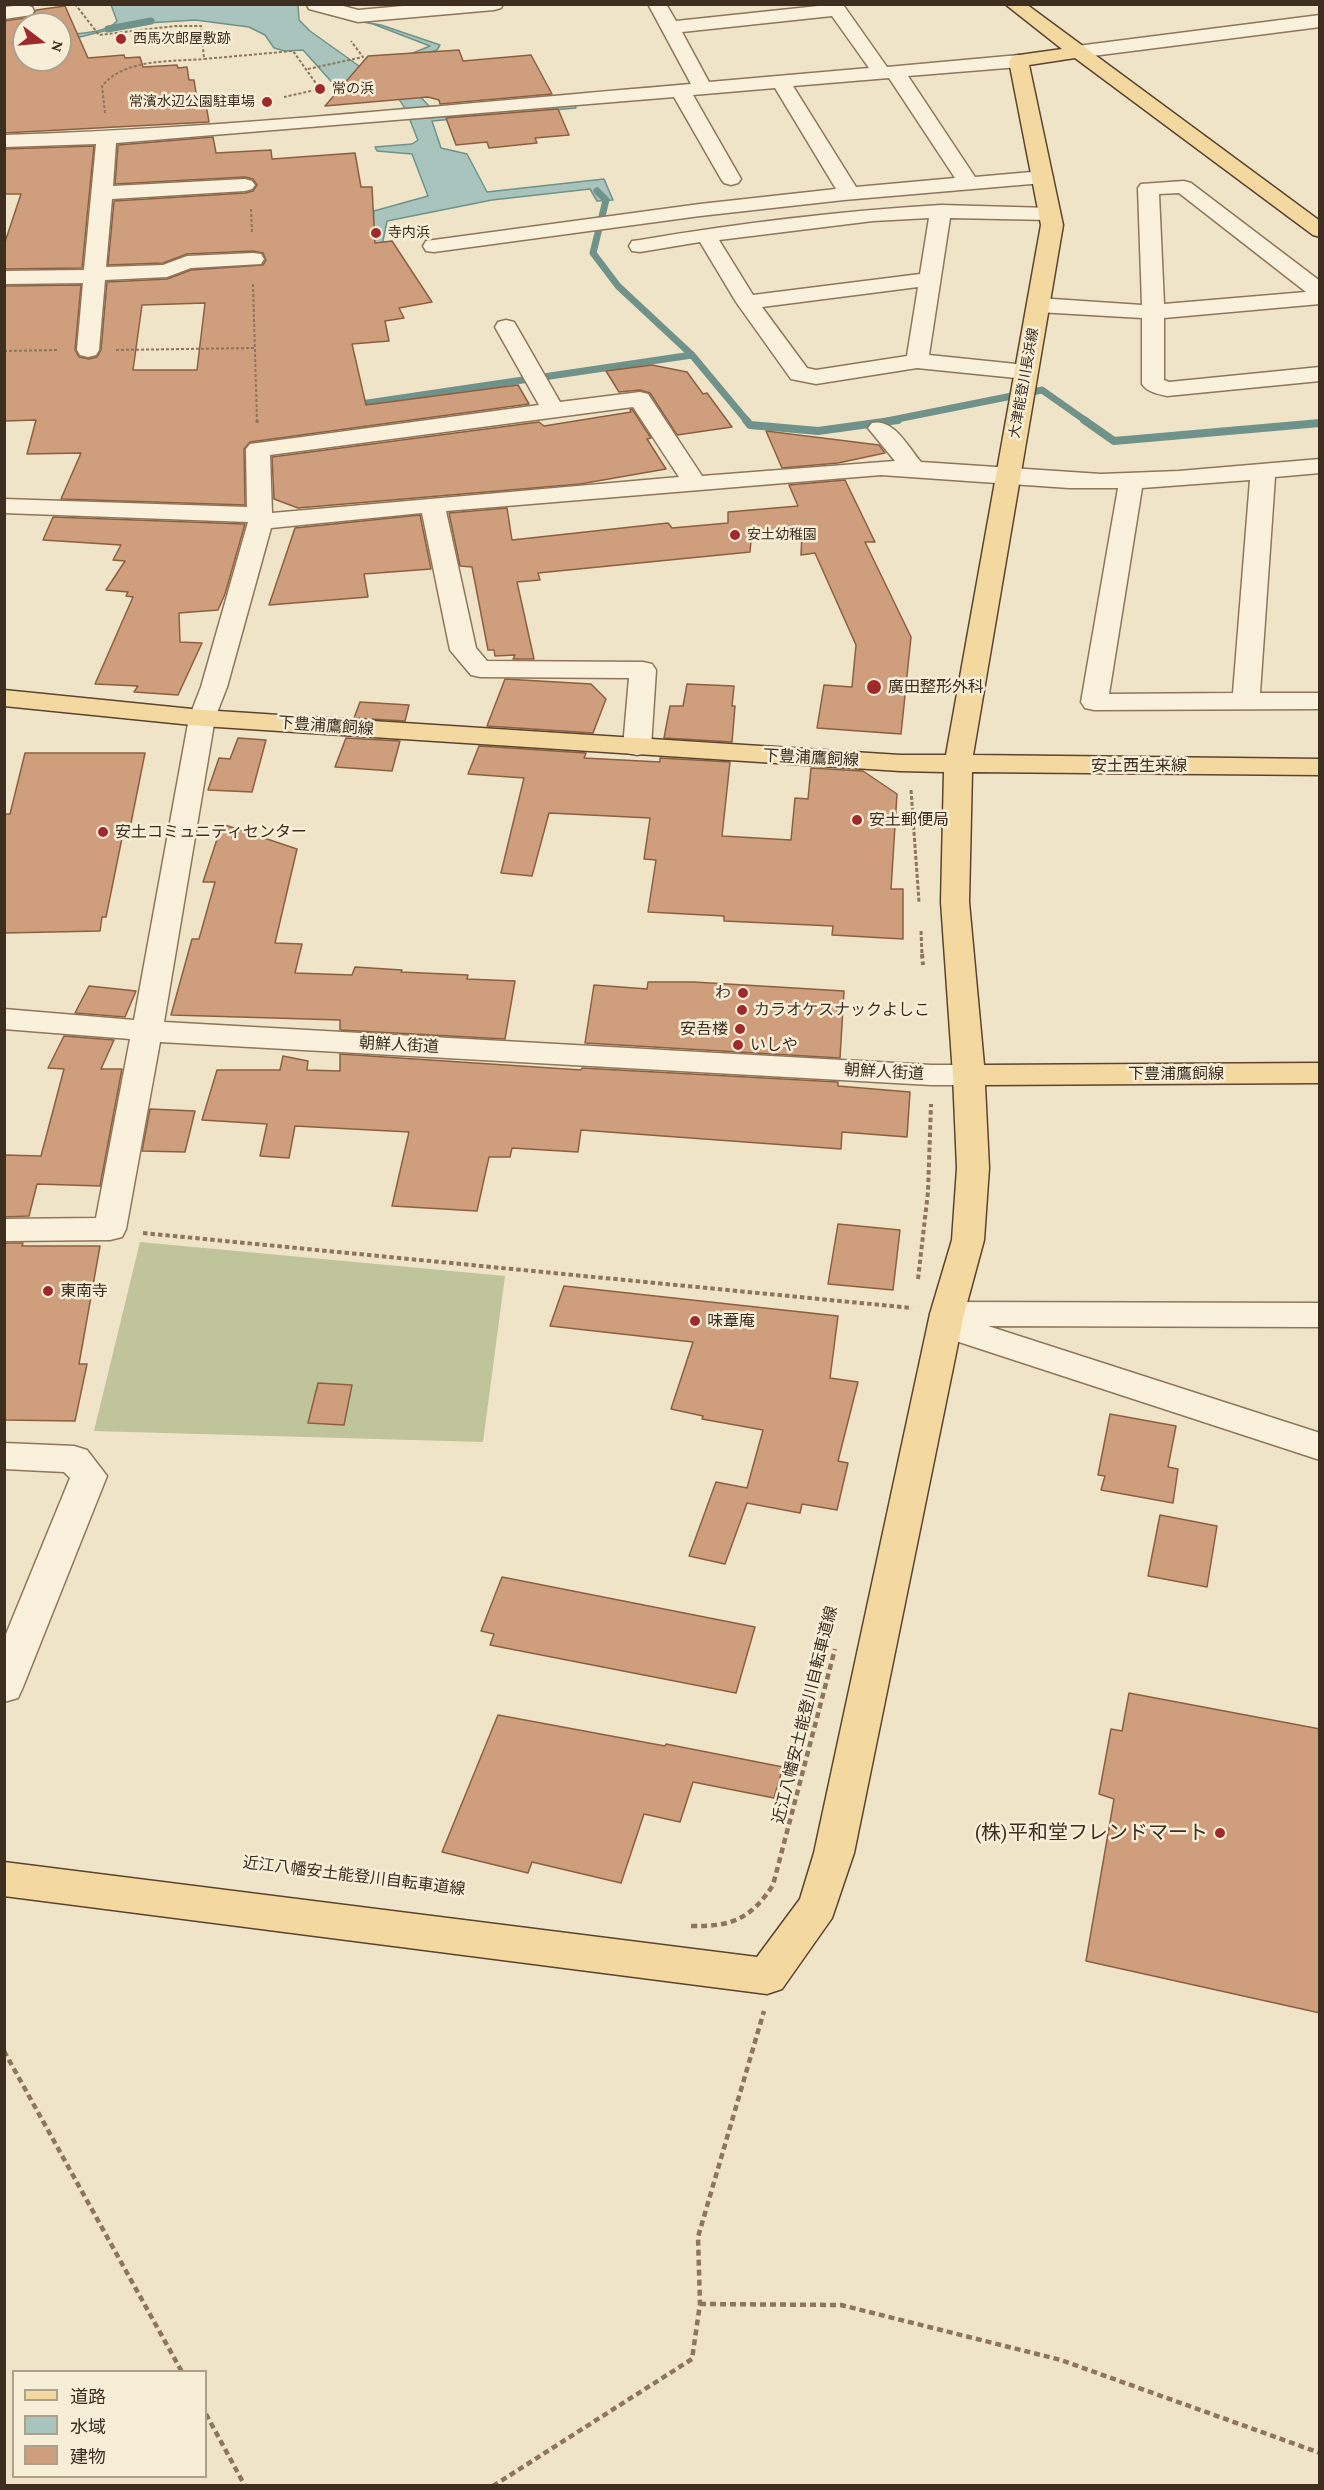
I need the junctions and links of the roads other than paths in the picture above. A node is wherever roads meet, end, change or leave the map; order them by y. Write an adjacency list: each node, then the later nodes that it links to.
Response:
1 (494, 4): 4 (street)
2 (657, 4): 8 (street)
3 (1014, 4): 9 (main road)
4 (316, 5)
5 (25, 11): 6 (street)
6 (4, 13)
7 (1320, 21): 9 (street)
8 (672, 27): 11 (street); 13 (street)
9 (1077, 52): 10 (main road); 25 (main road)
10 (1019, 61): 11 (street); 17 (main road, 大津能登川長浜線)
11 (888, 72): 12 (street); 19 (street)
12 (780, 81): 13 (street); 22 (street)
13 (704, 88): 14 (street)
14 (680, 90): 15 (street); 18 (street)
15 (106, 138): 16 (street); 21 (street)
16 (4, 141)
17 (1044, 177): 19 (street); 24 (main road, 大津能登川長浜線)
18 (731, 179)
19 (968, 182): 22 (street)
20 (245, 185): 21 (street)
21 (102, 193): 30 (street)
22 (850, 194): 27 (street)
23 (941, 211): 24 (street); 26 (street); 32 (street)
24 (1050, 214): 36 (main road, 大津能登川長浜線)
25 (1320, 231)
26 (706, 235): 28 (street); 35 (street)
27 (434, 246)
28 (640, 246)
29 (253, 259): 30 (street)
30 (96, 275): 31 (street); 39 (street)
31 (4, 278)
32 (929, 279): 35 (street); 40 (street)
33 (1320, 292): 37 (street)
34 (1320, 297): 37 (street)
35 (747, 302): 40 (street)
36 (1038, 305): 37 (street); 41 (main road, 大津能登川長浜線)
37 (1153, 312): 42 (street)
38 (506, 327): 43 (street)
39 (88, 350)
40 (917, 361): 41 (street)
41 (1026, 372): 48 (main road, 大津能登川長浜線)
42 (1320, 374)
43 (553, 410): 49 (street); 53 (street)
44 (880, 428): 46 (street)
45 (1320, 466): 47 (street)
46 (913, 468): 48 (street); 49 (street)
47 (1263, 471): 50 (street); 56 (street)
48 (1008, 477): 50 (street); 59 (main road, 大津能登川長浜線)
49 (694, 482): 51 (street)
50 (1131, 482): 56 (street)
51 (432, 505): 53 (street); 58 (street)
52 (4, 506): 53 (street)
53 (260, 519): 57 (street)
54 (4, 698): 57 (main road, 下豊浦鷹飼線)
55 (1320, 700): 56 (street)
56 (1246, 701)
57 (202, 718): 58 (main road, 下豊浦鷹飼線); 62 (street)
58 (637, 747): 59 (main road, 下豊浦鷹飼線)
59 (958, 764): 60 (main road, 安土西生来線); 64 (main road)
60 (1320, 767)
61 (4, 1019): 62 (street, 朝鮮人街道)
62 (146, 1031): 64 (street, 朝鮮人街道); 65 (street)
63 (1320, 1073): 64 (main road, 下豊浦鷹飼線)
64 (969, 1075): 66 (main road)
65 (4, 1230)
66 (921, 1310): 67 (street); 68 (street); 71 (main road)
67 (1320, 1315)
68 (1320, 1447)
69 (4, 1456): 70 (street)
70 (4, 1687)
71 (4, 1879)

